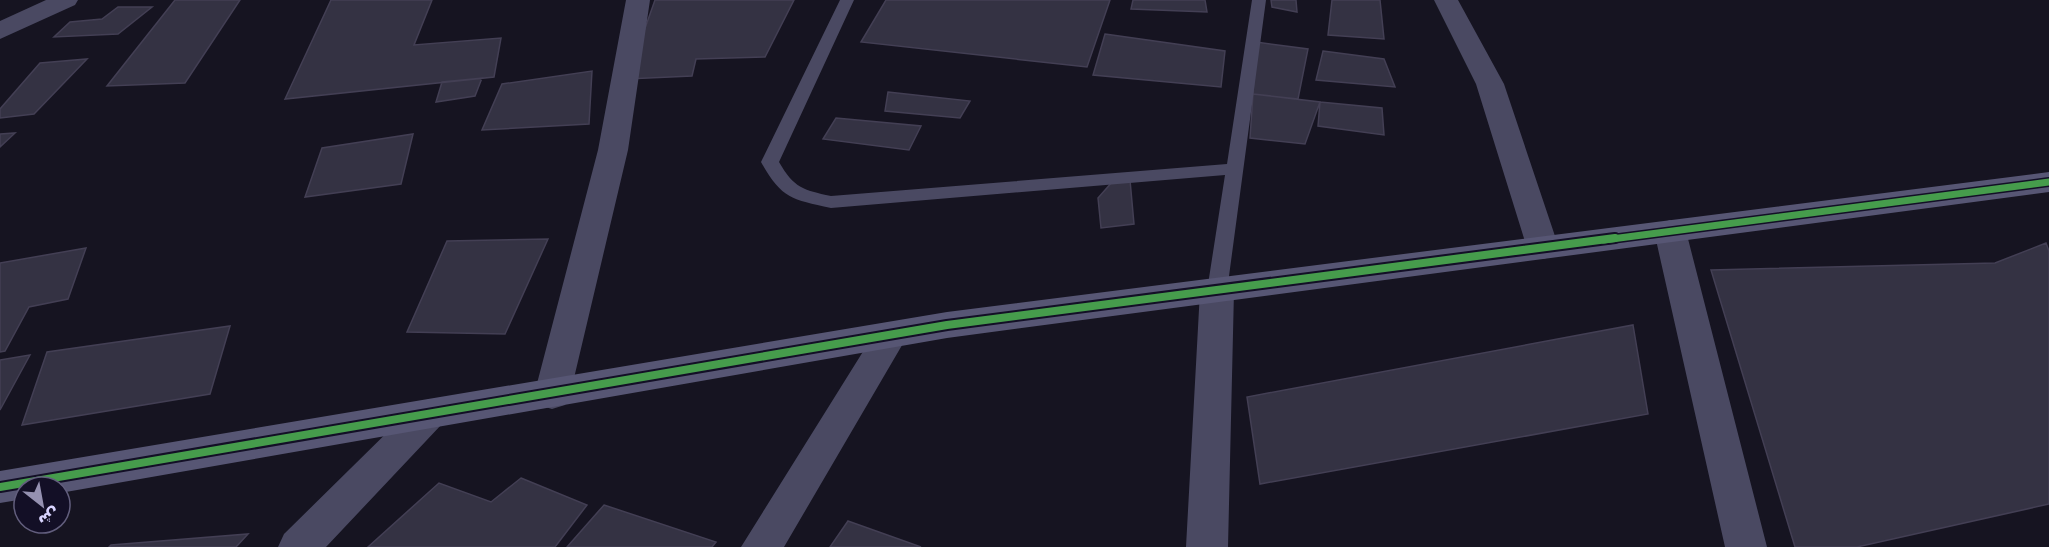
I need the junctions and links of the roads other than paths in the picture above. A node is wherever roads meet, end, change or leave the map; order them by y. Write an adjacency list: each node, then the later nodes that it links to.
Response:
1 (66, 0): 6 (street)
2 (638, 0): 13 (street)
3 (847, 0): 7 (lane)
4 (1259, 0): 7 (lane)
5 (1446, 0): 10 (street)
6 (0, 31)
7 (1233, 170): 11 (lane)
8 (2049, 182): 9 (street)
9 (1670, 231): 10 (street); 19 (street)
10 (1543, 248): 11 (street)
11 (1216, 291): 12 (street); 18 (street)
12 (891, 335): 13 (street); 17 (street)
13 (552, 394): 14 (street)
14 (429, 414): 15 (street); 16 (street)
15 (0, 488)
16 (299, 547)
17 (762, 547)
18 (1207, 547)
19 (1746, 547)

